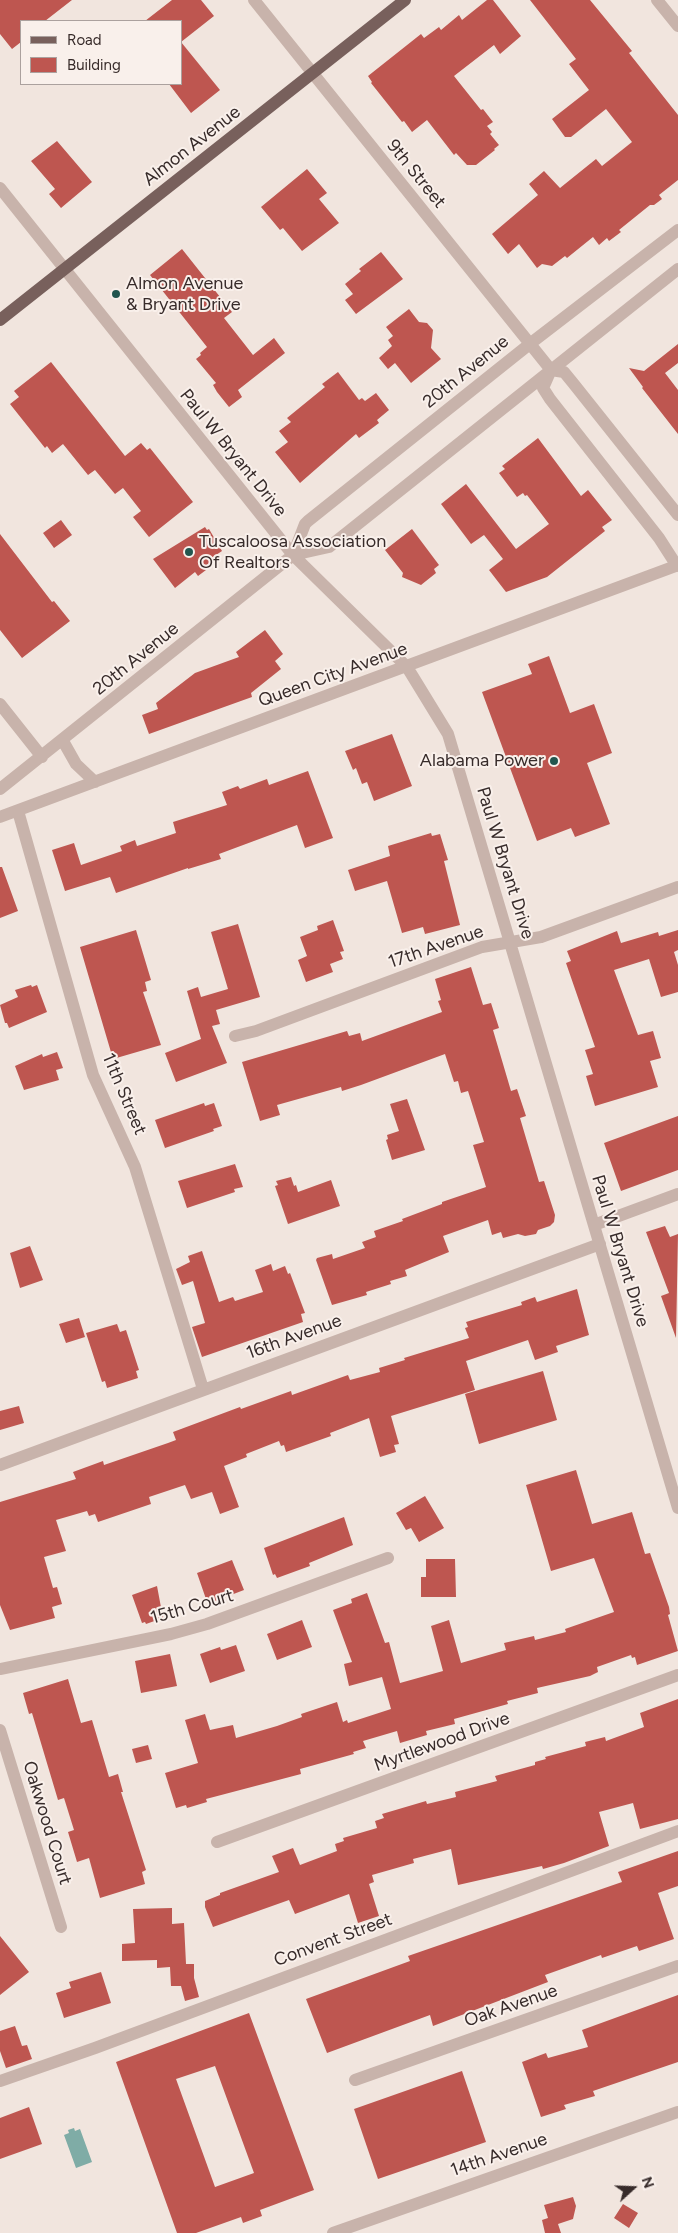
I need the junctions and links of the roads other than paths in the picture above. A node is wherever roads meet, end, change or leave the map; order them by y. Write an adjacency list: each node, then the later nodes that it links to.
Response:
1 (254, 0): 5 (street, 9th Street)
2 (405, 0): 5 (main road, Almon Avenue)
3 (657, 0): 4 (street)
4 (678, 26)
5 (312, 74): 8 (main road, Almon Avenue); 11 (street, 9th Street)
6 (0, 188): 8 (street, Paul W Bryant Drive)
7 (678, 230): 11 (street, 20th Avenue)
8 (64, 269): 10 (main road, Almon Avenue); 14 (street, Paul W Bryant Drive)
9 (678, 269): 12 (street, 20th Avenue)
10 (0, 320)
11 (530, 343): 12 (street, 9th Street); 14 (street, 20th Avenue)
12 (551, 370): 13 (street, 9th Street); 14 (street, 20th Avenue); 15 (street)
13 (678, 515)
14 (293, 555): 16 (street, Paul W Bryant Drive); 18 (street, 20th Avenue)
15 (677, 566): 16 (street, Queen City Avenue)
16 (407, 666): 20 (street, Queen City Avenue); 25 (street, Paul W Bryant Drive)
17 (0, 704): 19 (street)
18 (63, 741): 19 (street, 20th Avenue); 20 (street)
19 (42, 757): 21 (street, 20th Avenue)
20 (95, 782): 22 (street, Queen City Avenue)
21 (0, 789)
22 (18, 811): 23 (street, Queen City Avenue); 30 (street, 11th Street)
23 (0, 818)
24 (678, 887): 25 (street, 17th Avenue)
25 (510, 943): 26 (street, 17th Avenue); 28 (street, Paul W Bryant Drive)
26 (235, 1036)
27 (678, 1194): 28 (street)
28 (594, 1225): 29 (street, Paul W Bryant Drive)
29 (600, 1244): 30 (street, 16th Avenue); 32 (street, Paul W Bryant Drive)
30 (203, 1389): 31 (street, 16th Avenue)
31 (0, 1465)
32 (678, 1508)
33 (388, 1558): 34 (street, 15th Court)
34 (0, 1669)
35 (678, 1675): 39 (street, Myrtlewood Drive)
36 (0, 1730): 37 (street, Oakwood Court)
37 (6, 1769): 40 (street, Oakwood Court)
38 (678, 1831): 43 (street, Convent Street)
39 (217, 1842)
40 (61, 1927)
41 (678, 1966): 42 (street, Oak Avenue)
42 (355, 2080)
43 (0, 2081)
44 (678, 2112): 45 (street, 14th Avenue)
45 (333, 2233)

